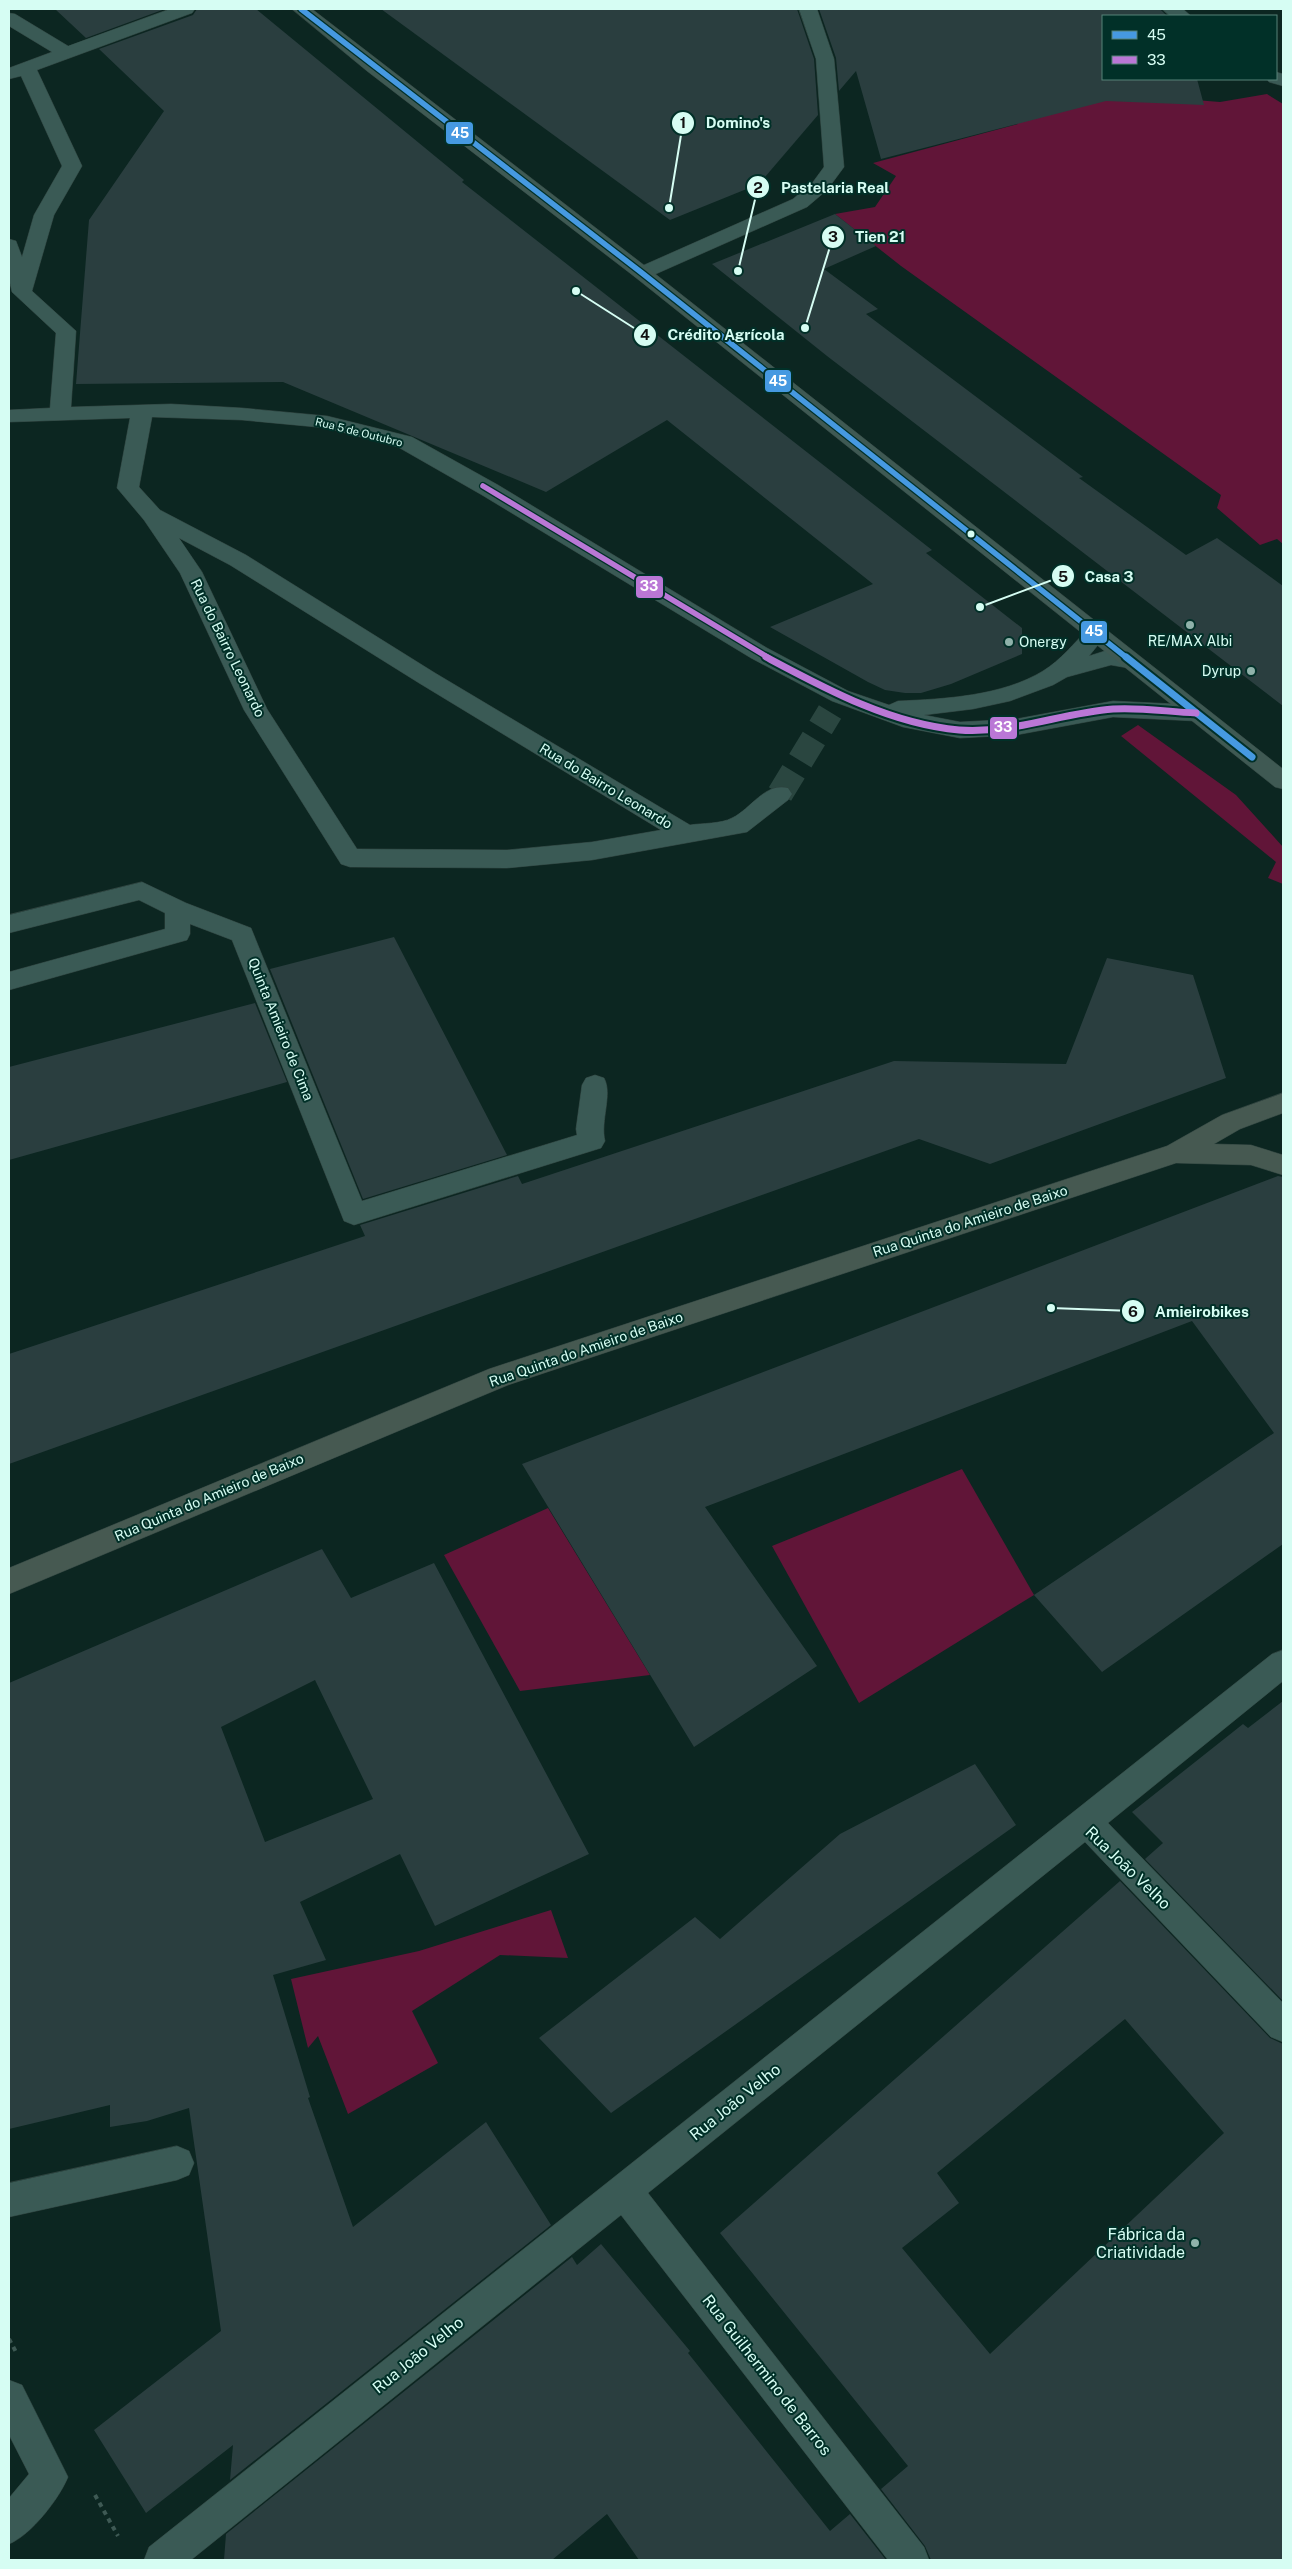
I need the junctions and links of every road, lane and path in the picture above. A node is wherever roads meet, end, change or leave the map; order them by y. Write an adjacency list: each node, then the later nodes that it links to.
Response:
1 (186, 9): 5 (street)
2 (302, 9): 8 (main road)
3 (808, 9): 8 (street)
4 (9, 18): 5 (street)
5 (66, 53): 6 (street)
6 (18, 71): 9 (street)
7 (9, 245): 9 (street)
8 (642, 273): 14 (main road)
9 (15, 289): 11 (street)
10 (142, 412): 11 (street, Rua 5 de Outubro); 13 (street); 17 (street, Rua 5 de Outubro)
11 (60, 415): 12 (street, Rua 5 de Outubro)
12 (9, 416)
13 (152, 515): 21 (street, Rua do Bairro Leonardo); 21 (street, Rua do Bairro Leonardo)
14 (1096, 634): 15 (main road); 16 (street, Rua 5 de Outubro)
15 (1128, 660): 16 (street, Rua 5 de Outubro); 18 (main road)
16 (1055, 672): 17 (street, Rua 5 de Outubro)
17 (879, 709): 18 (street, Rua 5 de Outubro)
18 (1196, 713): 19 (main road)
19 (1283, 781)
20 (780, 794): 21 (street)
21 (686, 834)
22 (177, 909): 23 (street, Quinta Amieiro de Cima); 24 (street); 25 (street, Quinta Amieiro de Cima)
23 (9, 924)
24 (9, 981)
25 (595, 1085)
26 (1283, 1103): 27 (main road, Rua Quinta do Amieiro de Baixo)
27 (1176, 1153): 28 (main road, Rua Quinta do Amieiro de Baixo); 29 (main road, Rua Quinta do Amieiro de Baixo)
28 (1283, 1165)
29 (9, 1581)
30 (1283, 1663): 31 (street)
31 (1086, 1822): 32 (street, Rua João Velho); 34 (street, Rua João Velho)
32 (1283, 2026)
33 (177, 2163): 35 (street)
34 (624, 2191): 38 (street, Rua João Velho); 39 (street, Rua Guilhermino de Barros)
35 (9, 2200)
36 (9, 2398): 37 (street)
37 (9, 2526)
38 (162, 2560)
39 (911, 2560)

